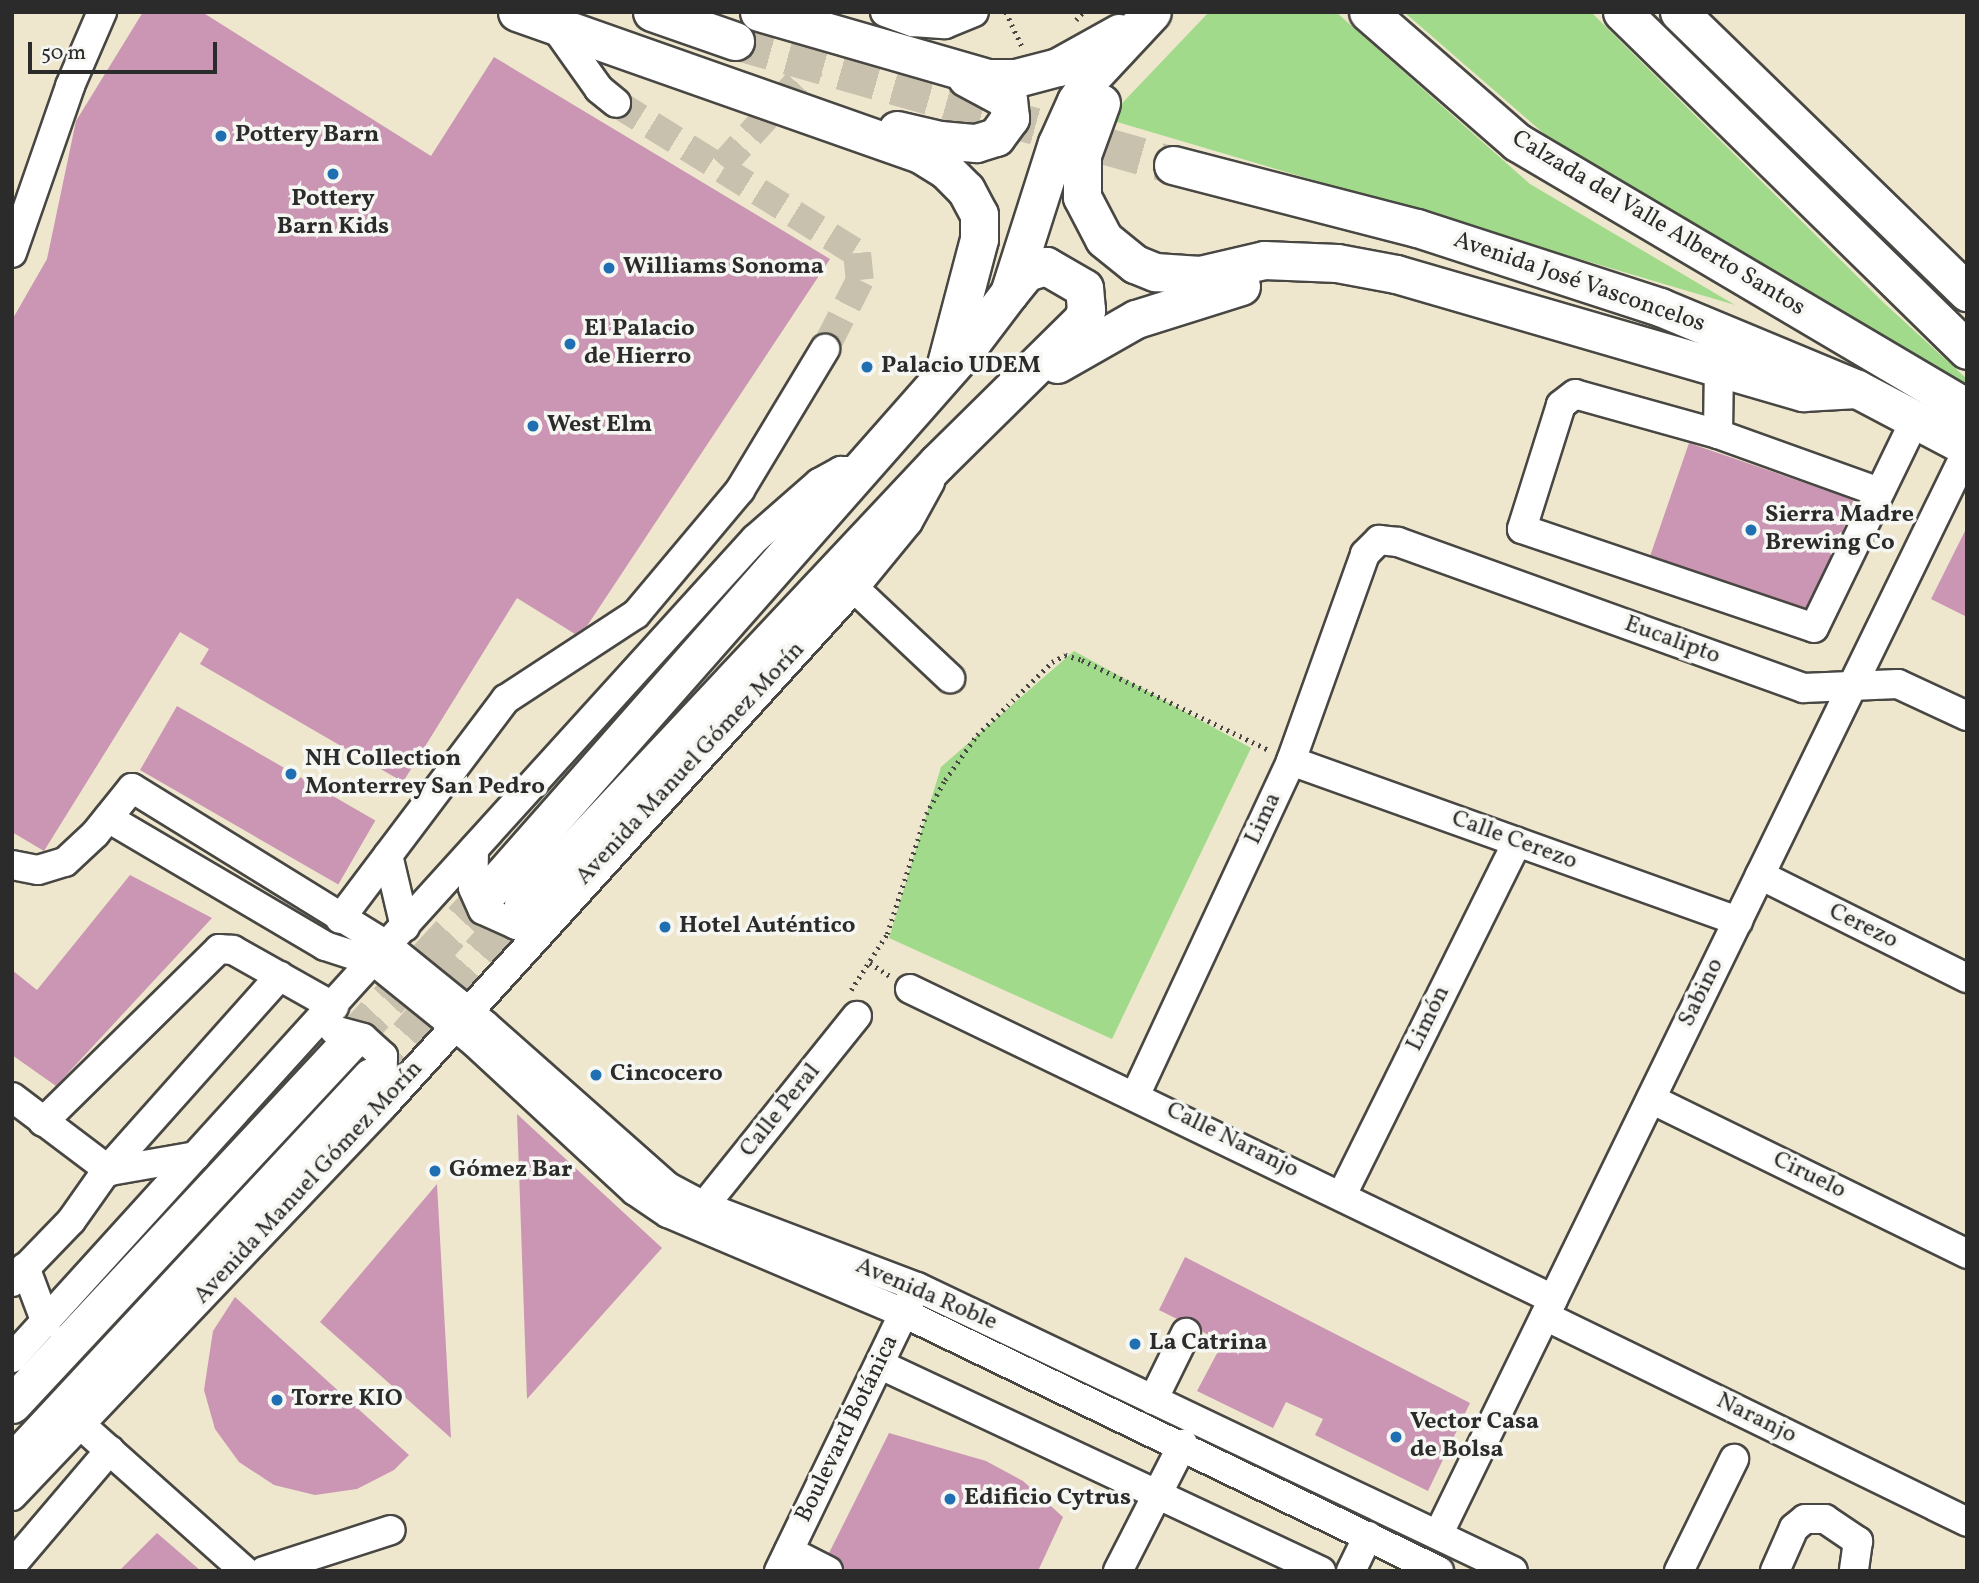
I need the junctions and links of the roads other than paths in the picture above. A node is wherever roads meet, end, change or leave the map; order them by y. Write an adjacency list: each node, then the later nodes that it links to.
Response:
1 (102, 12): 17 (street)
2 (517, 12): 11 (main road)
3 (652, 12): 12 (main road)
4 (759, 12): 13 (main road)
5 (885, 12): 6 (street)
6 (974, 12)
7 (1368, 12): 27 (main road, Calzada del Valle Alberto Santos)
8 (1622, 12): 22 (main road)
9 (1679, 12): 19 (main road)
10 (1151, 15): 13 (main road); 18 (main road); 20 (main road)
11 (555, 27): 14 (street); 15 (main road)
12 (735, 41)
13 (940, 66): 15 (main road)
14 (616, 103)
15 (790, 108): 24 (main road)
16 (1173, 165): 25 (main road, Avenida José Vasconcelos)
17 (12, 253)
18 (1310, 263): 23 (main road); 26 (main road)
19 (1967, 292)
20 (1009, 293): 24 (main road); 26 (main road)
21 (825, 349): 37 (street)
22 (1967, 350)
23 (1719, 366): 25 (main road); 29 (street)
24 (941, 382): 32 (main road)
25 (1857, 389): 28 (main road, Avenida José Vasconcelos)
26 (1009, 395): 31 (main road)
27 (1967, 408)
28 (1915, 420): 30 (main road, Avenida José Vasconcelos); 33 (street)
29 (1718, 434): 33 (street); 33 (street)
30 (1967, 449): 39 (street, Sabino)
31 (937, 463): 36 (street, Avenida Manuel Gómez Morín); 49 (main road, Avenida Manuel Gómez Morín)
32 (861, 471): 34 (street); 48 (main road)
33 (1879, 492)
34 (755, 539): 37 (street); 44 (street)
35 (1378, 540): 39 (street, Eucalipto); 41 (street, Lima)
36 (854, 588): 38 (street); 49 (street, Avenida Manuel Gómez Morín)
37 (636, 614): 45 (street)
38 (950, 678)
39 (1851, 689): 40 (street, Eucalipto); 47 (street, Sabino)
40 (1967, 716)
41 (1291, 761): 43 (street, Calle Cerezo); 62 (street, Lima)
42 (108, 818): 46 (street); 50 (street); 52 (street)
43 (1517, 842): 51 (street, Calle Cerezo); 68 (street, Limón)
44 (474, 849): 49 (street); 52 (street)
45 (388, 855): 50 (street); 52 (street)
46 (12, 865)
47 (1760, 876): 51 (street, Sabino); 54 (street, Cerezo)
48 (489, 891)
49 (537, 910): 58 (street, Avenida Manuel Gómez Morín)
50 (340, 919): 52 (street)
51 (1738, 921): 64 (street, Sabino)
52 (390, 945): 56 (street); 58 (street, Avenida Roble)
53 (281, 976): 56 (street); 65 (street); 67 (street)
54 (1967, 978)
55 (910, 989): 62 (street, Calle Naranjo)
56 (334, 1007): 59 (street)
57 (857, 1016): 69 (street, Calle Peral)
58 (460, 1019): 61 (street, Avenida Manuel Gómez Morín); 69 (street, Avenida Roble); 74 (street, Avenida Roble)
59 (303, 1041): 61 (street); 66 (street)
60 (349, 1041): 80 (main road)
61 (377, 1092): 81 (street, Avenida Manuel Gómez Morín); 85 (main road, Avenida Manuel Gómez Morín)
62 (1136, 1094): 68 (street, Calle Naranjo)
63 (12, 1097): 65 (street)
64 (1651, 1099): 70 (street, Ciruelo); 73 (street, Sabino)
65 (43, 1122): 67 (street)
66 (196, 1157): 67 (street); 75 (street)
67 (107, 1170): 71 (street)
68 (1342, 1195): 73 (street, Calle Naranjo)
69 (704, 1206): 72 (street, Avenida Roble)
70 (1967, 1254)
71 (19, 1274): 75 (street)
72 (916, 1287): 74 (street, Boulevard Botánica); 79 (street, Avenida Roble)
73 (1549, 1307): 88 (street, Naranjo); 90 (street, Sabino)
74 (904, 1313): 78 (street, Boulevard Botánica); 82 (street, Avenida Roble)
75 (46, 1323): 77 (street)
76 (1186, 1333): 79 (street)
77 (12, 1358)
78 (881, 1364): 86 (street); 92 (street, Boulevard Botánica)
79 (1153, 1400): 90 (street, Avenida Roble)
80 (12, 1405)
81 (82, 1426): 83 (street); 87 (street, Avenida Manuel Gómez Morín)
82 (1183, 1444): 86 (street); 91 (street, Avenida Roble)
83 (110, 1450): 93 (street); 94 (street)
84 (1734, 1459): 102 (street)
85 (12, 1463)
86 (1159, 1491): 97 (street); 98 (street)
87 (12, 1496)
88 (1967, 1522)
89 (391, 1530): 95 (street)
90 (1438, 1535): 101 (street, Avenida Roble)
91 (1368, 1536): 99 (street); 100 (street, Avenida Roble)
92 (784, 1561): 96 (street)
93 (12, 1565)
94 (245, 1571)
95 (264, 1571)
96 (828, 1571)
97 (1118, 1571)
98 (1321, 1571)
99 (1351, 1571)
100 (1439, 1571)
101 (1513, 1571)
102 (1679, 1571)
103 (1775, 1571): 104 (street)
104 (1854, 1571)

